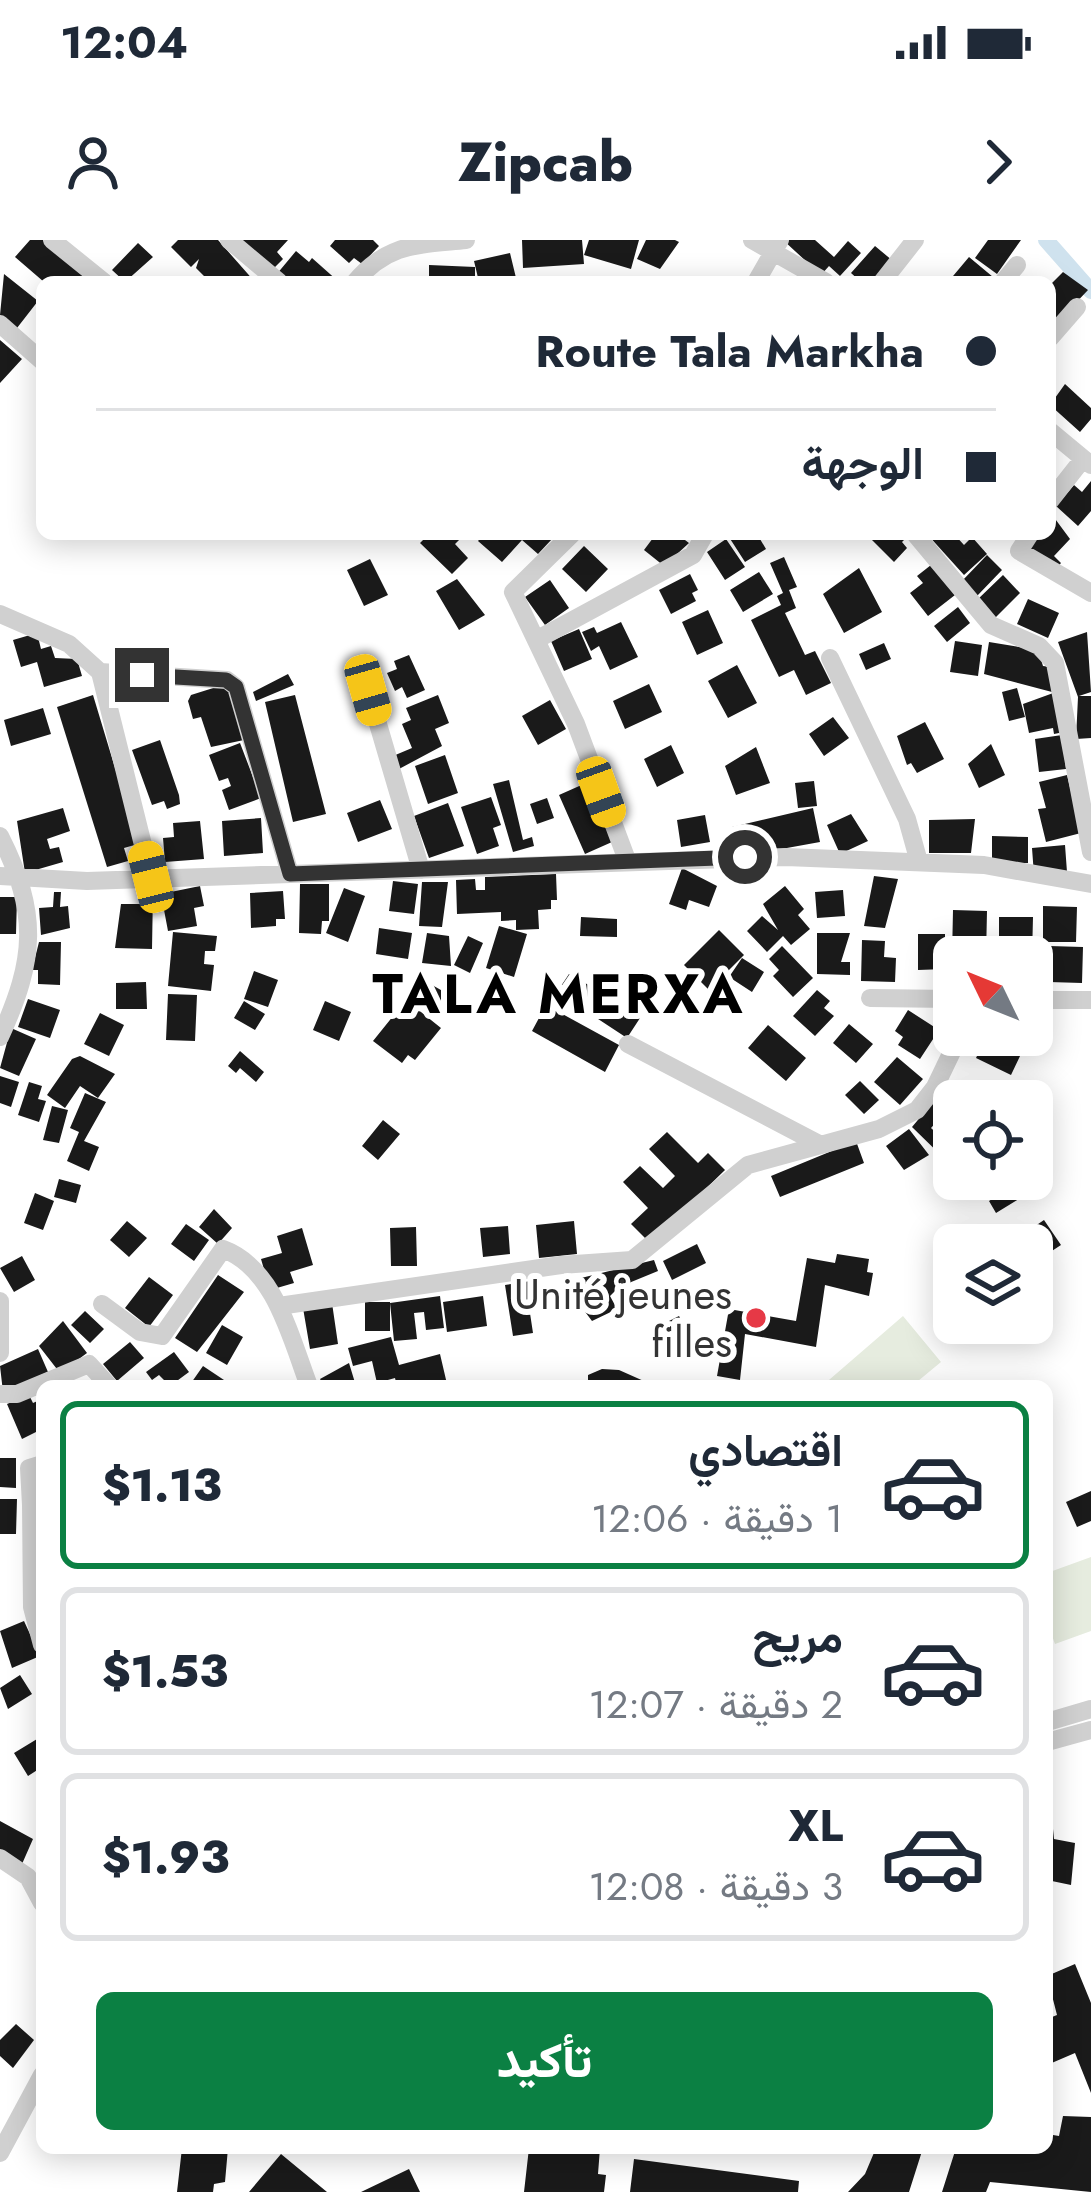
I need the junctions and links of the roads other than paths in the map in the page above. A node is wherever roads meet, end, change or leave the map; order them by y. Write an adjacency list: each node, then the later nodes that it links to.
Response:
1 (52, 240): 9 (street)
2 (229, 240): 10 (street)
3 (466, 240): 6 (street)
4 (752, 240): 7 (street)
5 (915, 240): 14 (street)
6 (402, 243): 11 (street)
7 (777, 246): 12 (street); 13 (street)
8 (1017, 265): 15 (street)
9 (97, 276)
10 (272, 276)
11 (361, 276)
12 (760, 276)
13 (818, 276)
14 (887, 276)
15 (1009, 276)
16 (1077, 307): 18 (street)
17 (0, 324): 19 (street)
18 (1056, 331)
19 (36, 356)
20 (1056, 436): 21 (street)
21 (1087, 462): 22 (street)
22 (1056, 495)
23 (566, 540): 29 (street)
24 (702, 540): 29 (street)
25 (920, 540): 34 (street)
26 (1026, 540): 27 (street)
27 (1091, 593)
28 (0, 614): 31 (street)
29 (536, 640): 35 (street)
30 (830, 658): 36 (street)
31 (100, 672): 38 (street); 40 (street)
32 (368, 690): 37 (street)
33 (0, 836): 41 (street)
34 (1091, 851)
35 (626, 860): 36 (street); 37 (street)
36 (919, 862): 42 (street)
37 (421, 870): 38 (street)
38 (290, 874): 40 (street)
39 (0, 876): 41 (street)
40 (151, 877): 41 (street)
41 (22, 879): 47 (street)
42 (1091, 884)
43 (870, 998): 44 (street)
44 (933, 999)
45 (1053, 1000): 46 (street)
46 (1091, 1000)
47 (0, 1037)
48 (628, 1044): 50 (street)
49 (950, 1056): 50 (street)
50 (821, 1145): 53 (street)
51 (0, 1301): 54 (street)
52 (102, 1304): 53 (street)
53 (279, 1306): 57 (street)
54 (0, 1353)
55 (51, 1380): 56 (street)
56 (104, 1380)
57 (306, 1380)
58 (36, 1386): 59 (street)
59 (0, 1394)
60 (36, 1466): 61 (street)
61 (36, 1505): 62 (street)
62 (36, 1540)
63 (1091, 1709): 64 (street)
64 (1053, 1720)
65 (1091, 1730): 66 (street)
66 (1053, 1740)
67 (0, 1858): 68 (street)
68 (36, 1892)
69 (36, 2086): 70 (street)
70 (0, 2153)

